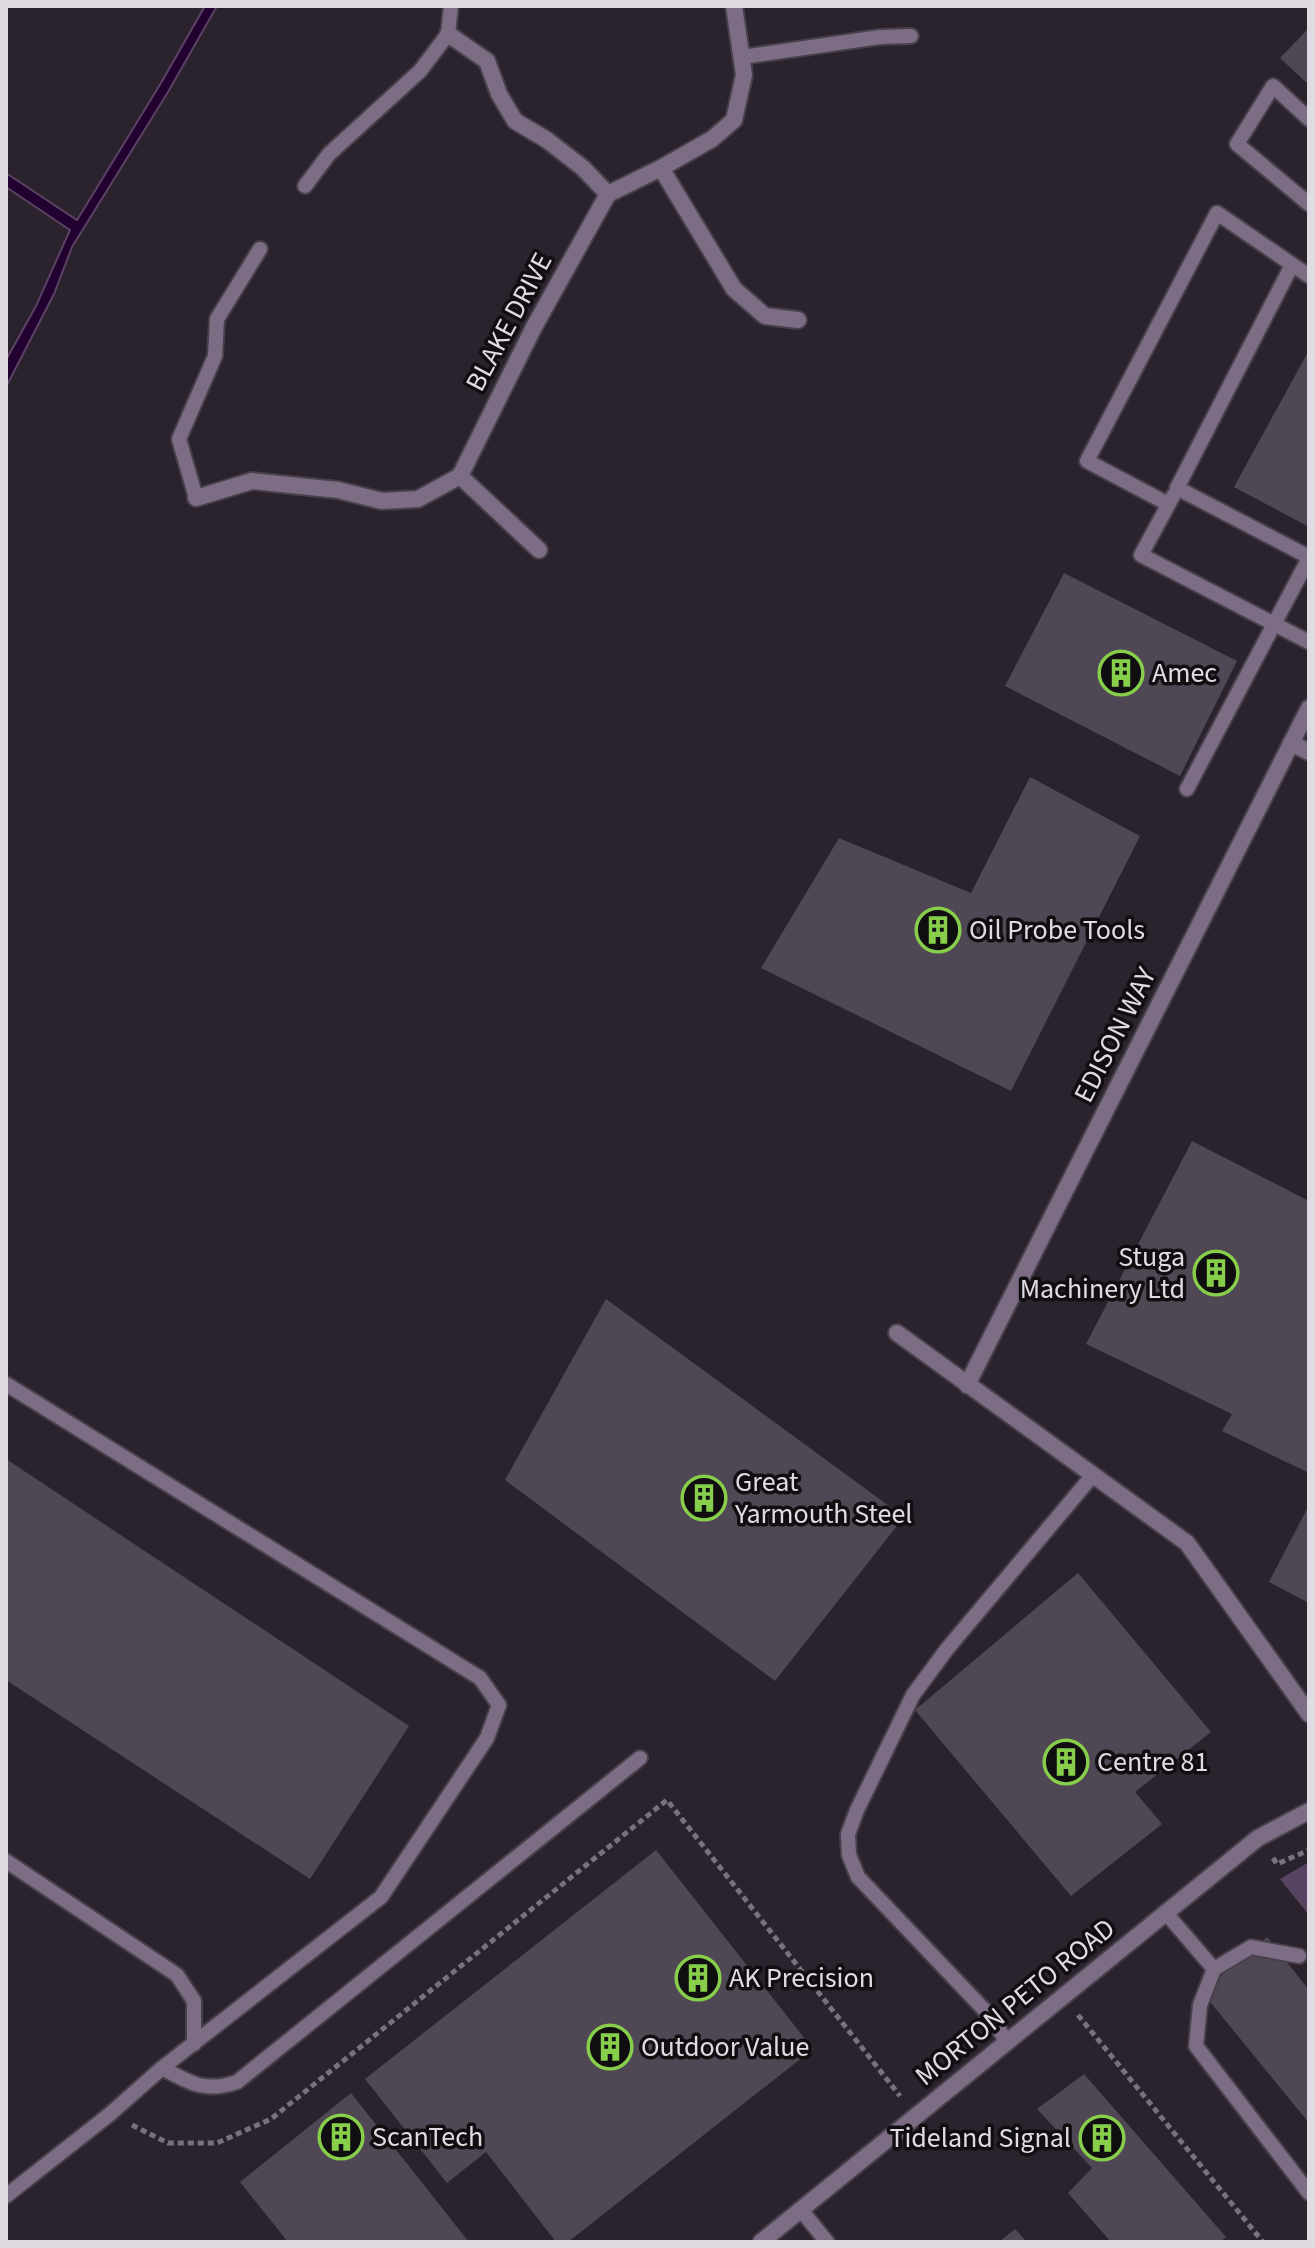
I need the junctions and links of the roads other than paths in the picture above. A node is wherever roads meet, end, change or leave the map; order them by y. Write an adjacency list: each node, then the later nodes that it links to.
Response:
1 (451, 6): 3 (lane)
2 (734, 6): 5 (street)
3 (448, 34): 8 (lane); 9 (street)
4 (911, 36): 5 (lane)
5 (742, 57): 7 (street)
6 (1309, 119): 10 (lane)
7 (661, 168): 9 (street); 14 (street)
8 (305, 186)
9 (608, 194): 15 (street, BLAKE DRIVE)
10 (1309, 204)
11 (260, 249): 17 (lane)
12 (1292, 265): 13 (lane); 16 (lane); 18 (lane)
13 (1309, 276)
14 (798, 320)
15 (460, 476): 17 (street); 19 (street)
16 (1177, 488): 18 (lane); 20 (lane)
17 (196, 498)
18 (1168, 504): 21 (lane)
19 (539, 550)
20 (1309, 557): 21 (lane)
21 (1273, 624): 22 (lane); 26 (lane)
22 (1309, 642)
23 (1309, 708): 24 (street, EDISON WAY)
24 (1291, 743): 25 (street); 29 (street, EDISON WAY)
25 (1309, 752)
26 (1187, 789)
27 (897, 1333): 29 (street)
28 (6, 1384): 39 (lane)
29 (967, 1385): 30 (street)
30 (1093, 1475): 31 (street); 38 (lane)
31 (1309, 1714)
32 (640, 1758): 40 (lane)
33 (1309, 1811): 35 (street, MORTON PETO ROAD)
34 (6, 1861): 39 (lane)
35 (1165, 1912): 37 (lane); 38 (street, MORTON PETO ROAD)
36 (1299, 1956): 37 (lane)
37 (1214, 1969): 42 (lane)
38 (1007, 2043): 43 (street, MORTON PETO ROAD)
39 (194, 2044): 40 (lane)
40 (162, 2068): 41 (lane)
41 (9, 2189)
42 (1309, 2193)
43 (801, 2210): 44 (street, MORTON PETO ROAD); 45 (lane)
44 (761, 2242)
45 (827, 2242)

